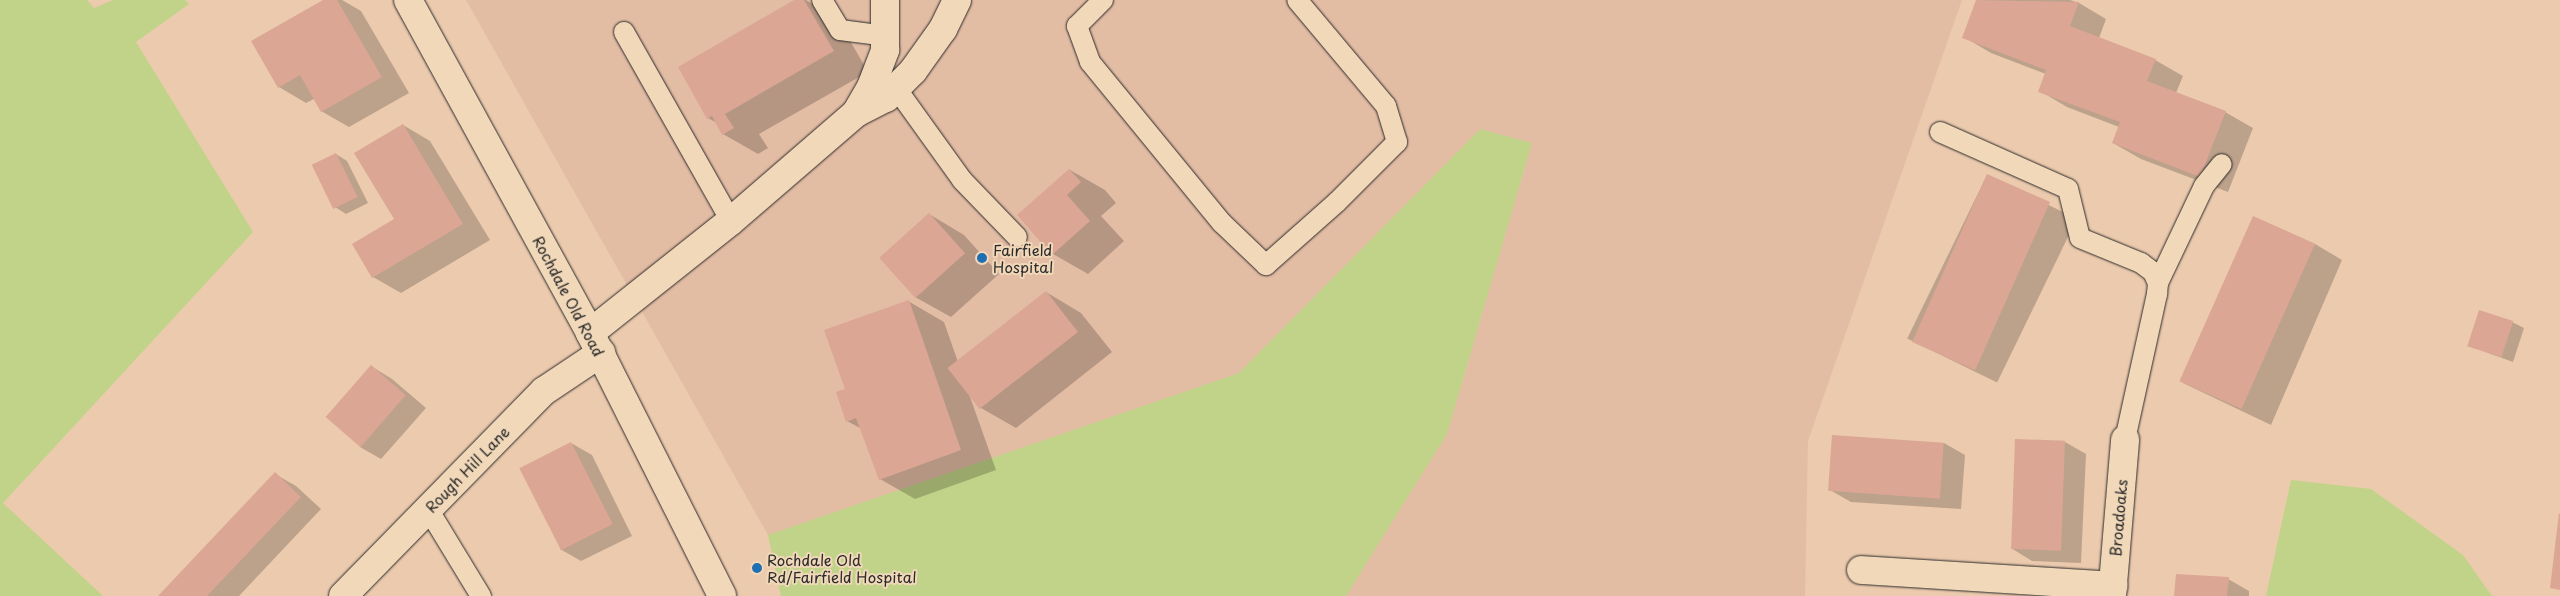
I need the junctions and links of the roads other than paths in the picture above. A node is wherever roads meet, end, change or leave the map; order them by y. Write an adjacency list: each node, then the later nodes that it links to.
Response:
1 (408, 0): 16 (street, Rochdale Old Road)
2 (822, 0): 8 (lane)
3 (885, 0): 8 (street)
4 (956, 0): 9 (street)
5 (1103, 0): 6 (lane)
6 (1303, 2)
7 (624, 32): 13 (lane)
8 (886, 36): 10 (street)
9 (896, 88): 10 (street); 14 (lane)
10 (856, 113): 13 (street, Rough Hill Lane)
11 (1940, 132): 15 (lane)
12 (2222, 164): 15 (lane)
13 (731, 221): 16 (street, Rough Hill Lane)
14 (1017, 237)
15 (2158, 283): 17 (lane)
16 (596, 343): 18 (street, Rough Hill Lane); 23 (street, Rochdale Old Road)
17 (2125, 440): 20 (street, Broadoaks)
18 (428, 509): 21 (street, Rough Hill Lane); 22 (lane)
19 (1861, 570): 20 (street)
20 (2112, 591)
21 (343, 596)
22 (481, 596)
23 (722, 596)

